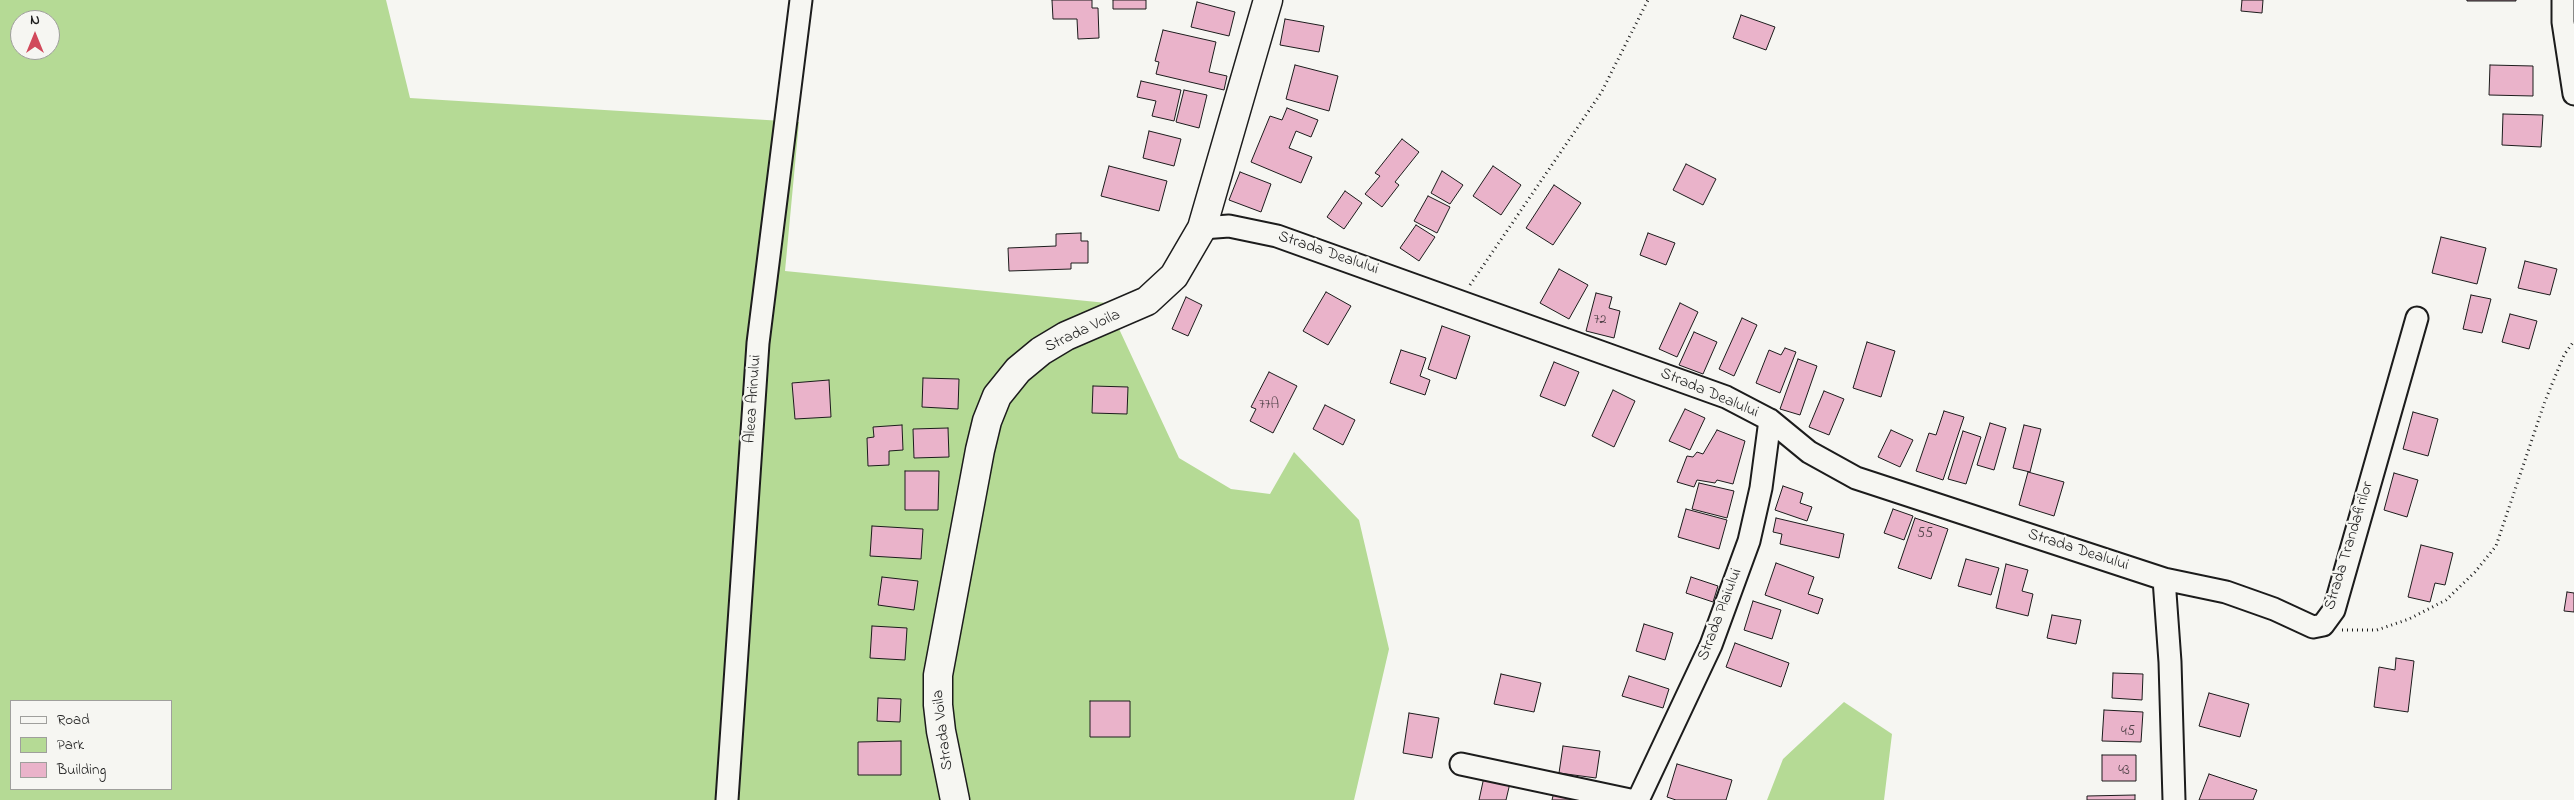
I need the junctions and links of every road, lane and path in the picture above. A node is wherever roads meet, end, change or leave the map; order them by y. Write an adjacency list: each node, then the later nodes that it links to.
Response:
1 (801, 0): 14 (street, Aleea Arinului)
2 (1268, 0): 6 (main road, Strada Voila)
3 (1648, 0): 7 (path)
4 (2563, 0): 5 (street)
5 (2574, 94)
6 (1202, 228): 7 (street, Strada Dealului); 15 (main road, Strada Voila)
7 (1460, 300): 10 (street, Strada Dealului)
8 (2418, 318): 12 (street, Strada Trandafirilor)
9 (2574, 342): 12 (path, Strada Trandafirilor)
10 (1770, 420): 11 (street, Strada Dealului); 17 (street, Strada Plaiului)
11 (2164, 579): 12 (street, Strada Dealului); 18 (street)
12 (2323, 625)
13 (1461, 764): 16 (street)
14 (727, 800)
15 (955, 800)
16 (1630, 800)
17 (1638, 800)
18 (2174, 800)

